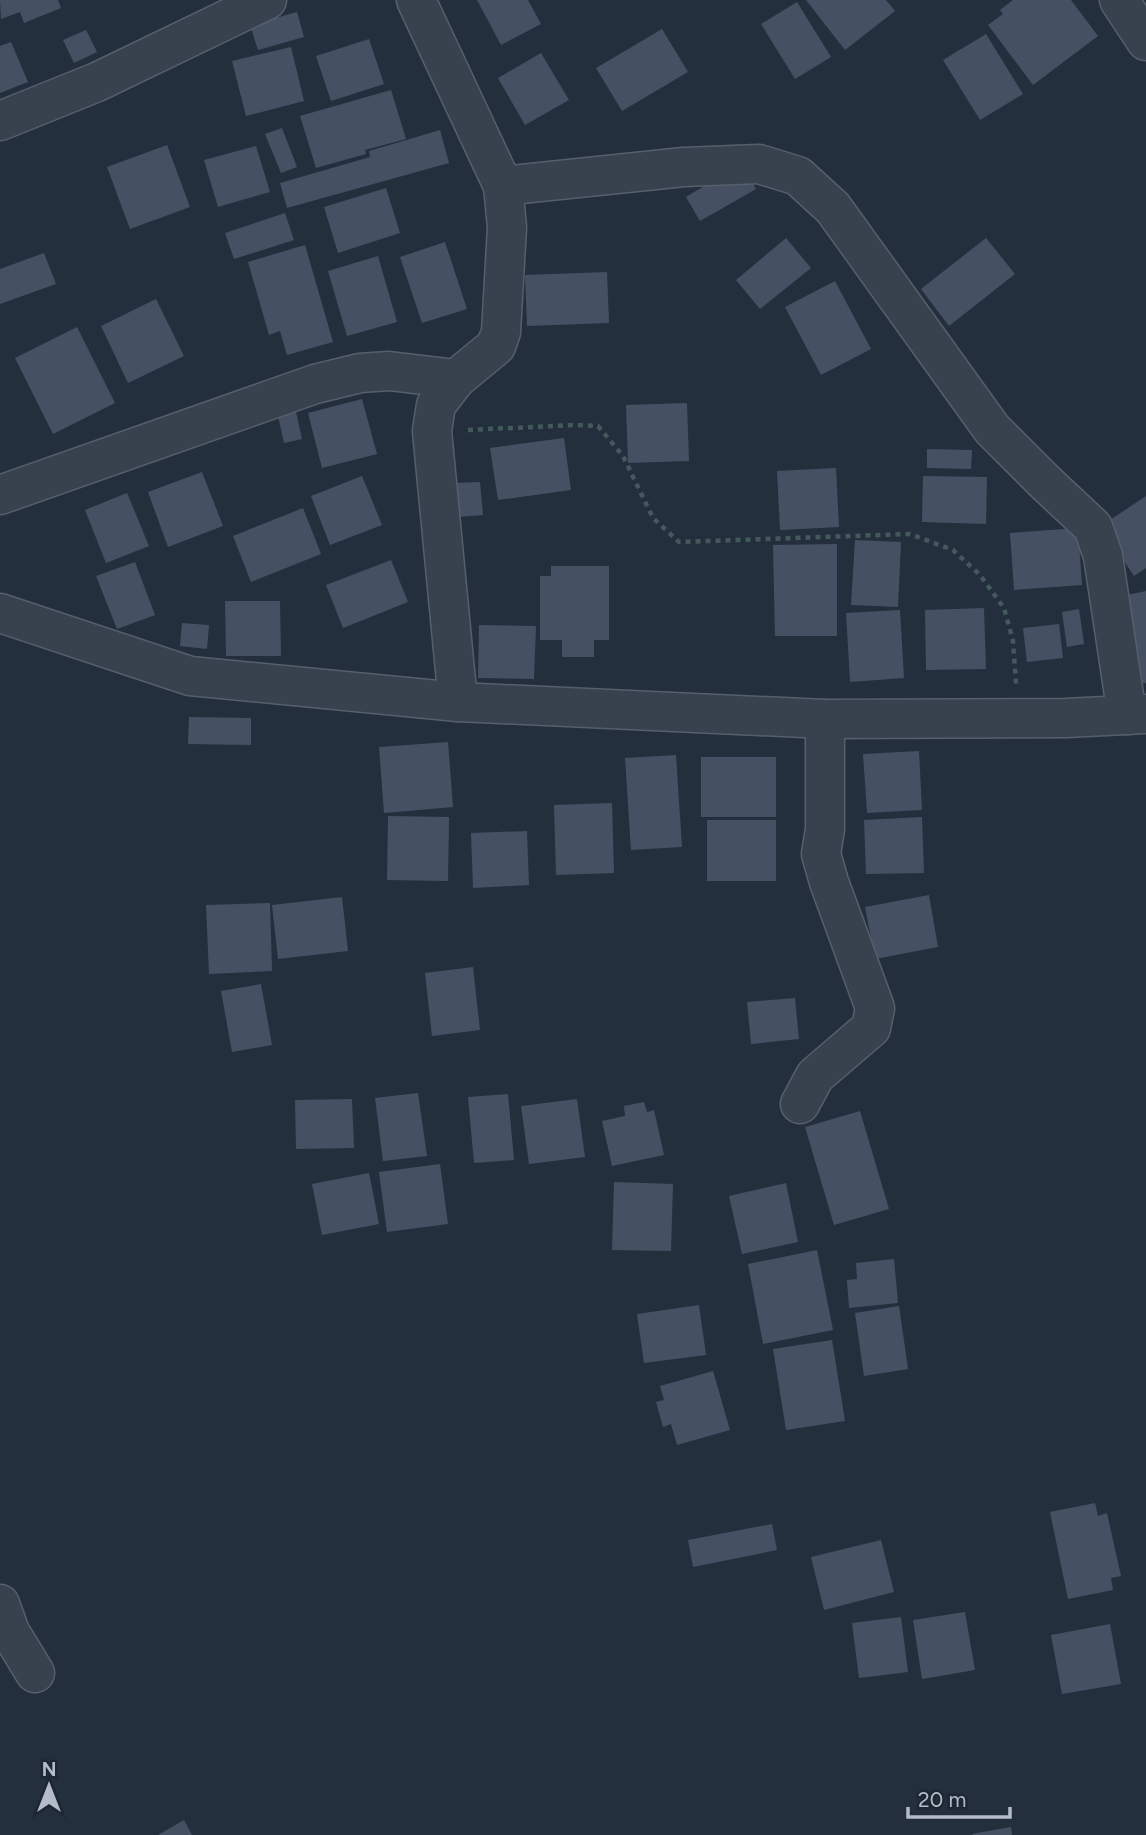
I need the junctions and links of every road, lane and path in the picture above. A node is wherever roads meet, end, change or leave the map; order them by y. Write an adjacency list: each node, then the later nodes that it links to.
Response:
1 (267, 0): 5 (street)
2 (416, 0): 6 (street)
3 (1119, 0): 4 (street)
4 (1145, 37)
5 (0, 121)
6 (503, 186): 7 (street); 12 (street)
7 (456, 379): 8 (street); 9 (street)
8 (432, 431): 11 (street); 13 (path)
9 (0, 495)
10 (0, 613): 11 (street)
11 (458, 702): 14 (street)
12 (1137, 714): 13 (street)
13 (1018, 718): 14 (street)
14 (825, 719): 15 (street)
15 (800, 1104)
16 (0, 1604): 17 (street)
17 (35, 1673)

